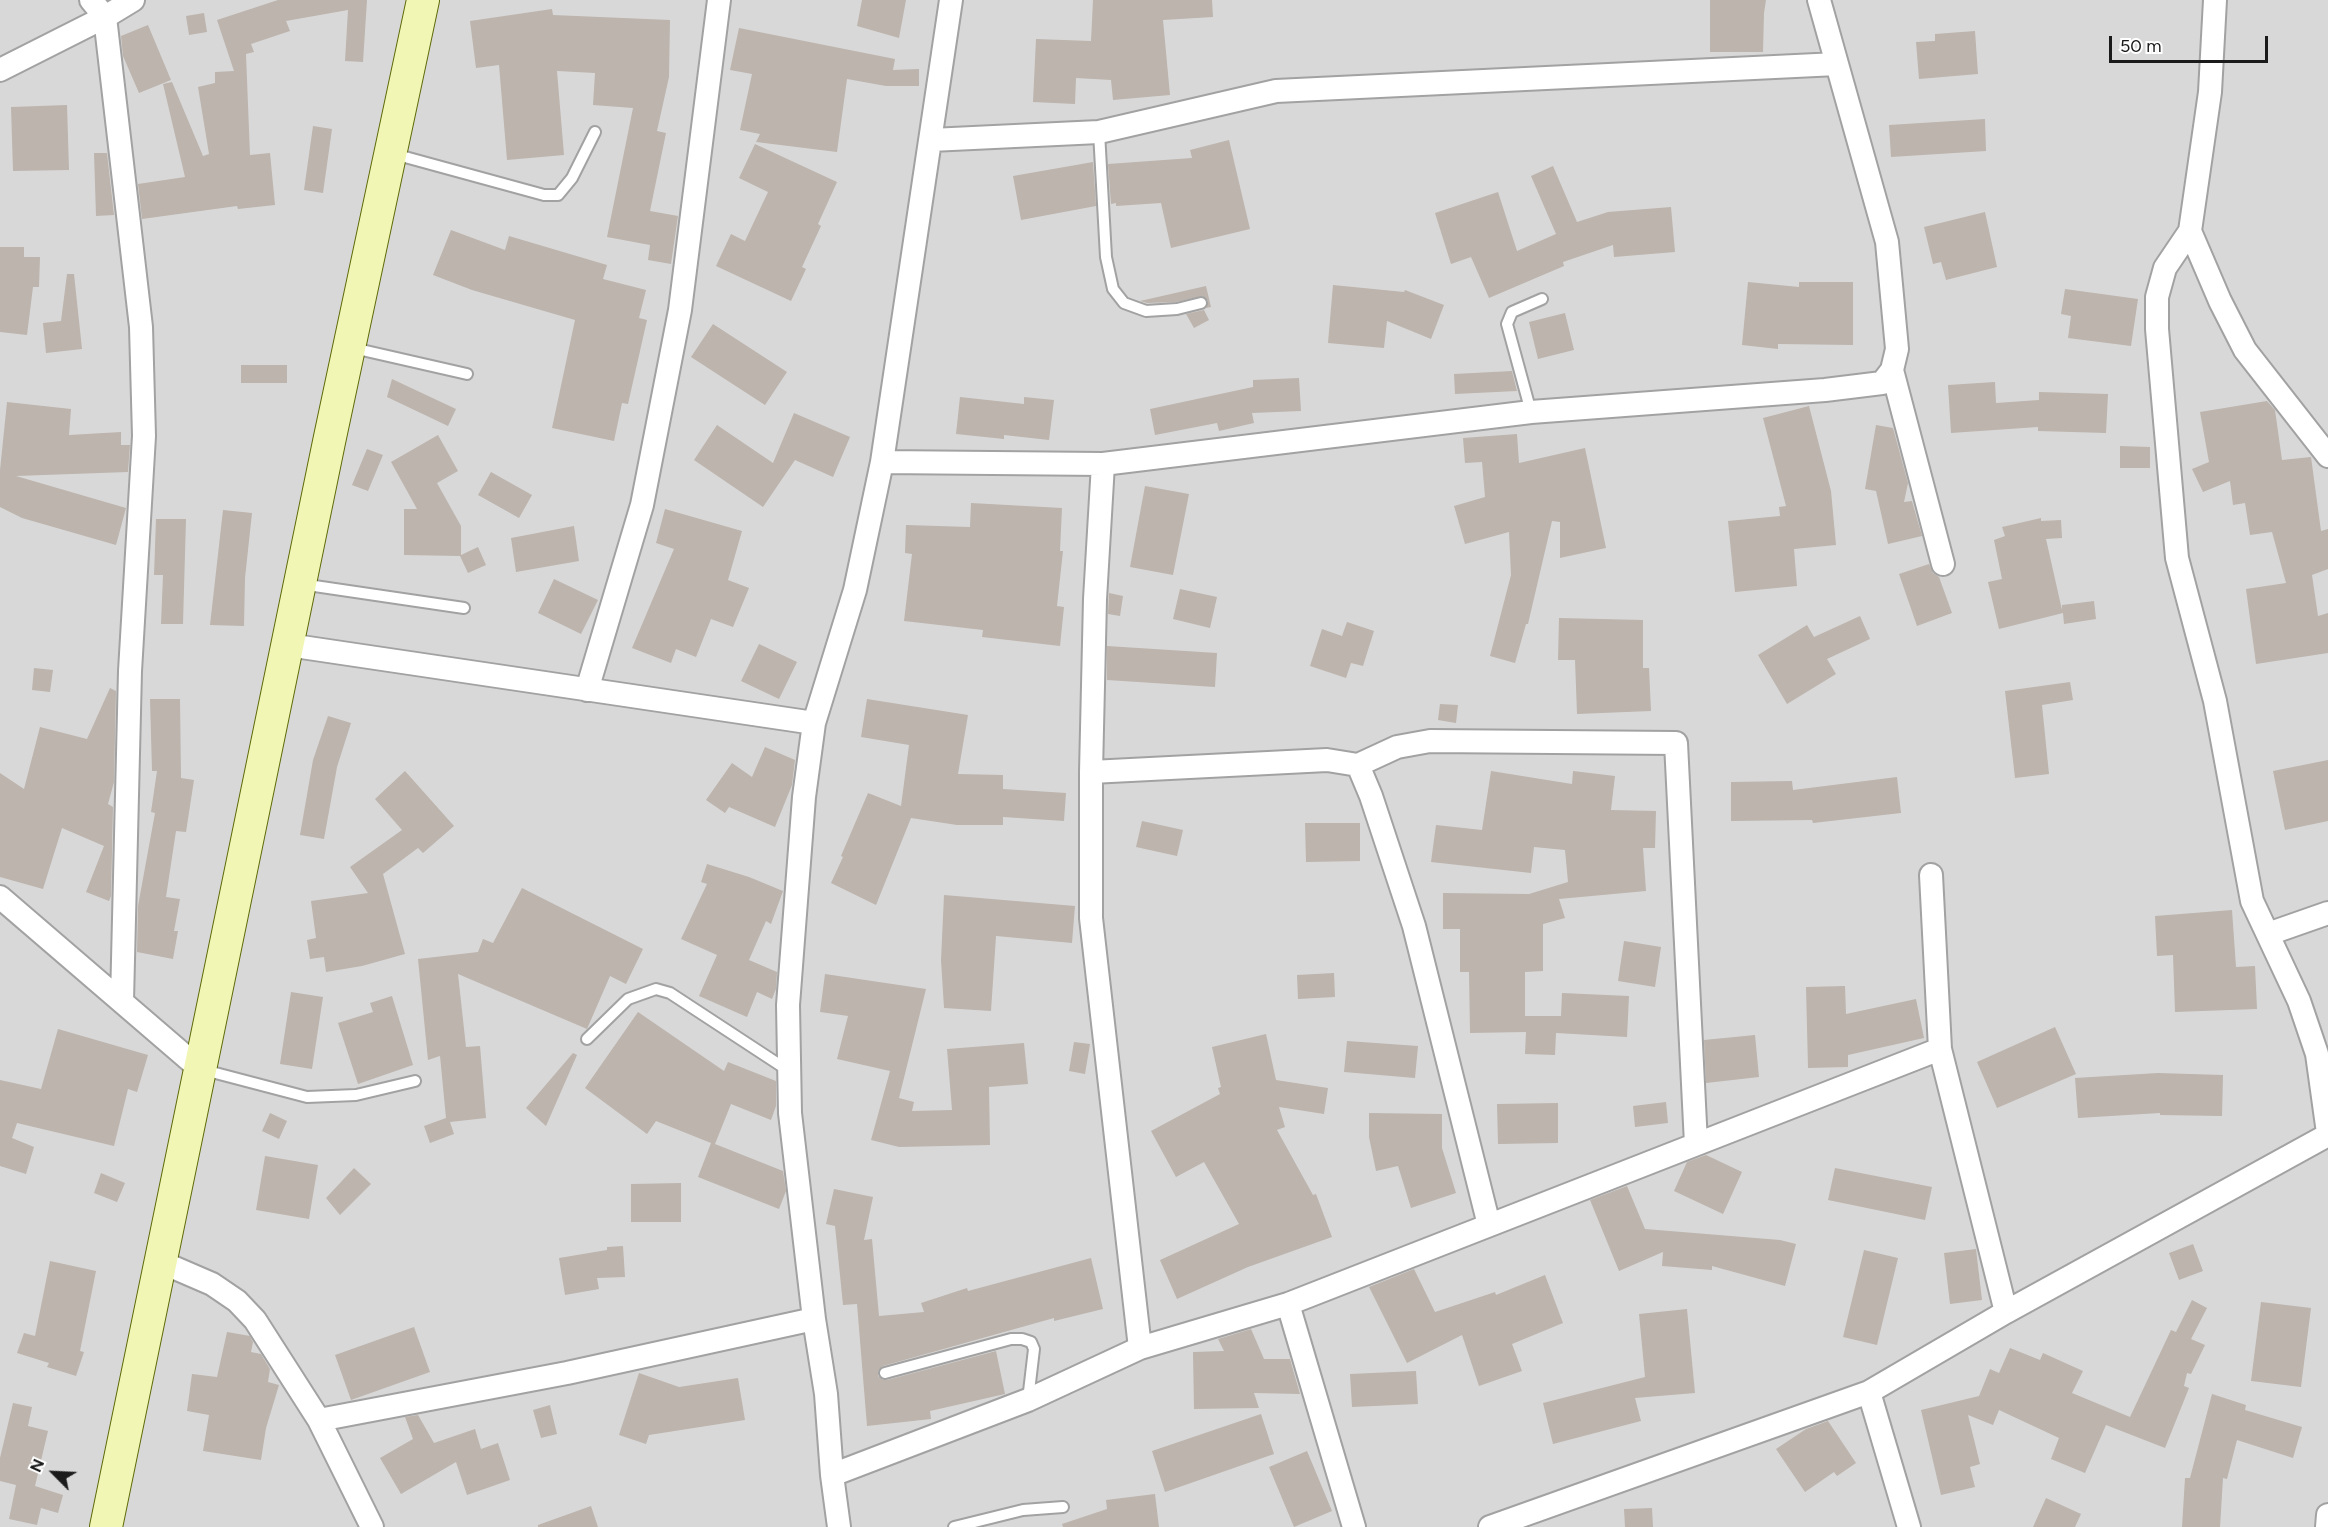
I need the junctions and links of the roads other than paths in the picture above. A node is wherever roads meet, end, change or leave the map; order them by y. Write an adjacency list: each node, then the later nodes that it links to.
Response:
1 (133, 0): 7 (street)
2 (423, 0): 13 (main road)
3 (719, 0): 28 (street)
4 (951, 0): 12 (street)
5 (1819, 0): 8 (street)
6 (2215, 0): 14 (street)
7 (98, 9): 9 (street); 36 (street)
8 (1837, 63): 11 (street); 18 (street)
9 (0, 70)
10 (595, 132): 13 (lane)
11 (1099, 132): 12 (street); 16 (lane)
12 (931, 140): 22 (street)
13 (391, 153): 17 (main road)
14 (2190, 231): 21 (street); 35 (street)
15 (1542, 299): 20 (lane)
16 (1201, 303)
17 (350, 347): 19 (lane); 25 (main road)
18 (1892, 370): 20 (street); 24 (street)
19 (467, 374)
20 (1531, 412): 23 (street)
21 (2328, 456)
22 (882, 462): 23 (street); 29 (street)
23 (1103, 464): 31 (street)
24 (1943, 564)
25 (300, 584): 26 (lane); 27 (main road)
26 (464, 608)
27 (288, 645): 28 (street); 39 (main road)
28 (587, 690): 29 (street)
29 (814, 723): 40 (street)
30 (1358, 765): 31 (street); 43 (street); 44 (street)
31 (1091, 772): 49 (street)
32 (1931, 874): 38 (street)
33 (0, 897): 36 (street)
34 (2328, 913): 35 (street)
35 (2268, 934): 42 (street)
36 (122, 1001): 39 (street)
37 (587, 1039): 40 (lane)
38 (1940, 1049): 43 (street); 47 (street)
39 (200, 1069): 41 (lane); 45 (main road)
40 (790, 1071): 48 (street)
41 (416, 1081)
42 (2328, 1134): 47 (street)
43 (1696, 1144): 44 (street)
44 (1489, 1225): 46 (street)
45 (161, 1262): 53 (street); 57 (main road)
46 (1288, 1304): 49 (street); 61 (street)
47 (2007, 1312): 51 (street)
48 (813, 1319): 53 (street); 54 (street)
49 (1140, 1348): 52 (street)
50 (885, 1373): 52 (lane)
51 (1869, 1392): 62 (street); 63 (street)
52 (1028, 1400): 54 (street)
53 (319, 1420): 58 (street)
54 (832, 1475): 59 (street)
55 (1063, 1507): 60 (lane)
56 (2328, 1515): 64 (street)
57 (106, 1527)
58 (372, 1527)
59 (839, 1527)
60 (954, 1527)
61 (1354, 1527)
62 (1490, 1527)
63 (1909, 1527)
64 (2327, 1527)

